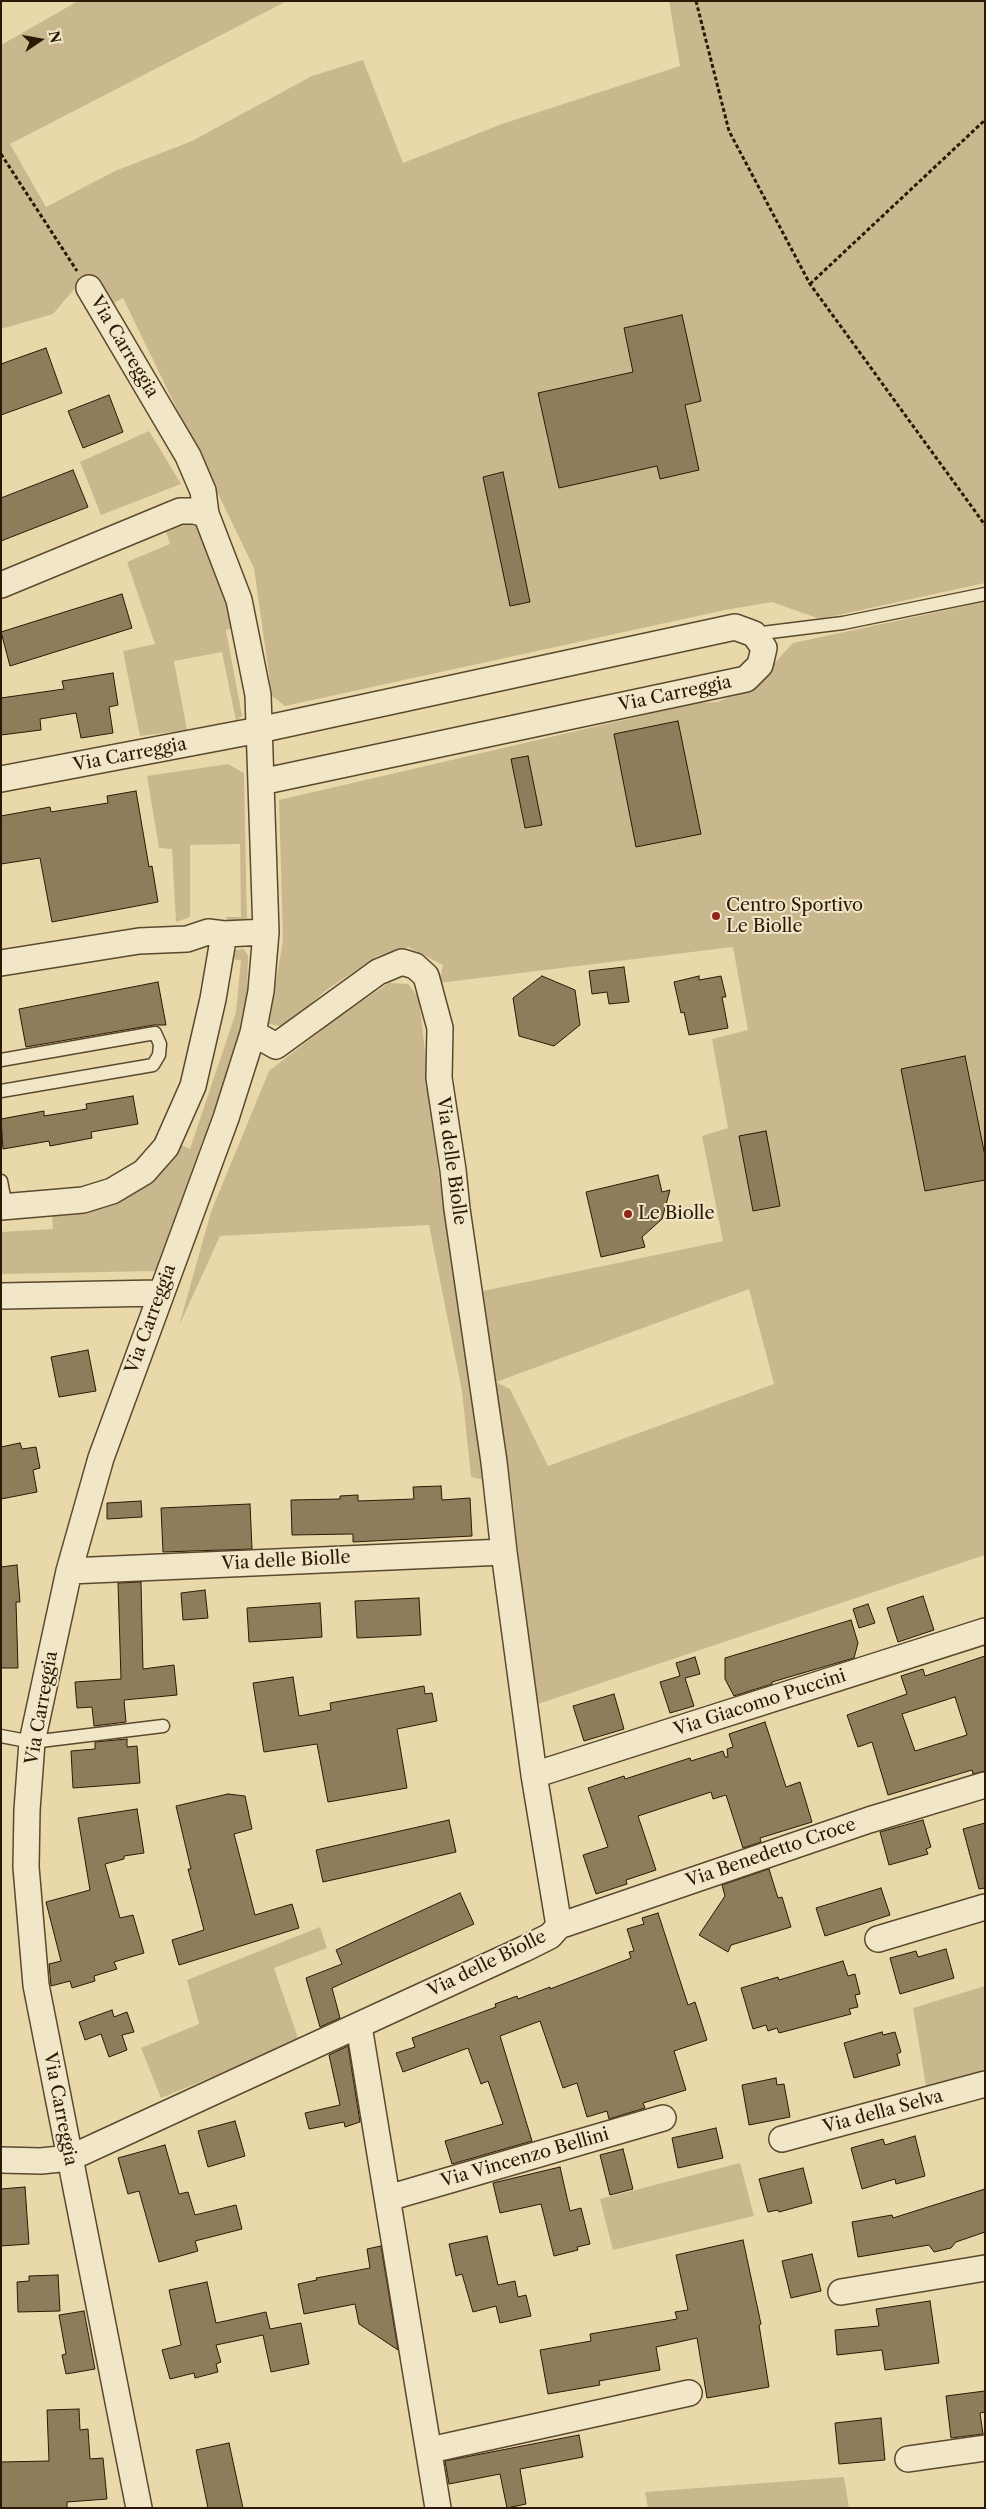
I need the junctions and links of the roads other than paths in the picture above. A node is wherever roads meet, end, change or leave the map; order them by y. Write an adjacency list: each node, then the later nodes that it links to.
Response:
1 (89, 288): 2 (street, Via Carreggia)
2 (206, 514): 3 (street); 6 (street, Via Carreggia)
3 (1, 585)
4 (985, 594): 5 (lane)
5 (754, 634): 6 (street, Via Carreggia); 8 (street, Via Carreggia)
6 (259, 730): 7 (street, Via Carreggia); 8 (street, Via Carreggia)
7 (1, 779)
8 (262, 782): 9 (street, Via Carreggia)
9 (266, 932): 10 (street); 12 (street, Via Carreggia)
10 (224, 934): 11 (street); 16 (street)
11 (1, 963)
12 (253, 1033): 17 (street, Via Carreggia); 19 (street, Via delle Biolle)
13 (1, 1060): 14 (lane)
14 (1, 1091)
15 (1, 1181): 16 (lane)
16 (4, 1207)
17 (160, 1293): 18 (street); 20 (street, Via Carreggia)
18 (1, 1296)
19 (504, 1552): 20 (street, Via delle Biolle); 25 (street, Via delle Biolle)
20 (69, 1571): 24 (street, Via Carreggia)
21 (985, 1631): 25 (street, Via Giacomo Puccini)
22 (164, 1726): 24 (lane)
23 (1, 1736): 24 (lane)
24 (32, 1742): 34 (street, Via Carreggia)
25 (534, 1775): 28 (street, Via delle Biolle)
26 (985, 1785): 28 (street, Via Benedetto Croce)
27 (985, 1907): 29 (street)
28 (559, 1926): 30 (street, Via delle Biolle)
29 (878, 1939)
30 (359, 2026): 34 (street, Via delle Biolle); 36 (street)
31 (985, 2084): 33 (street, Via della Selva)
32 (663, 2118): 36 (street, Via Vincenzo Bellini)
33 (782, 2139)
34 (70, 2158): 35 (street, Via delle Biolle); 43 (street, Via Carreggia)
35 (1, 2160)
36 (388, 2198): 41 (street)
37 (985, 2268): 38 (street)
38 (841, 2292)
39 (689, 2393): 41 (street)
40 (985, 2448): 42 (street)
41 (430, 2450): 44 (street)
42 (908, 2459)
43 (139, 2508)
44 (438, 2508)

